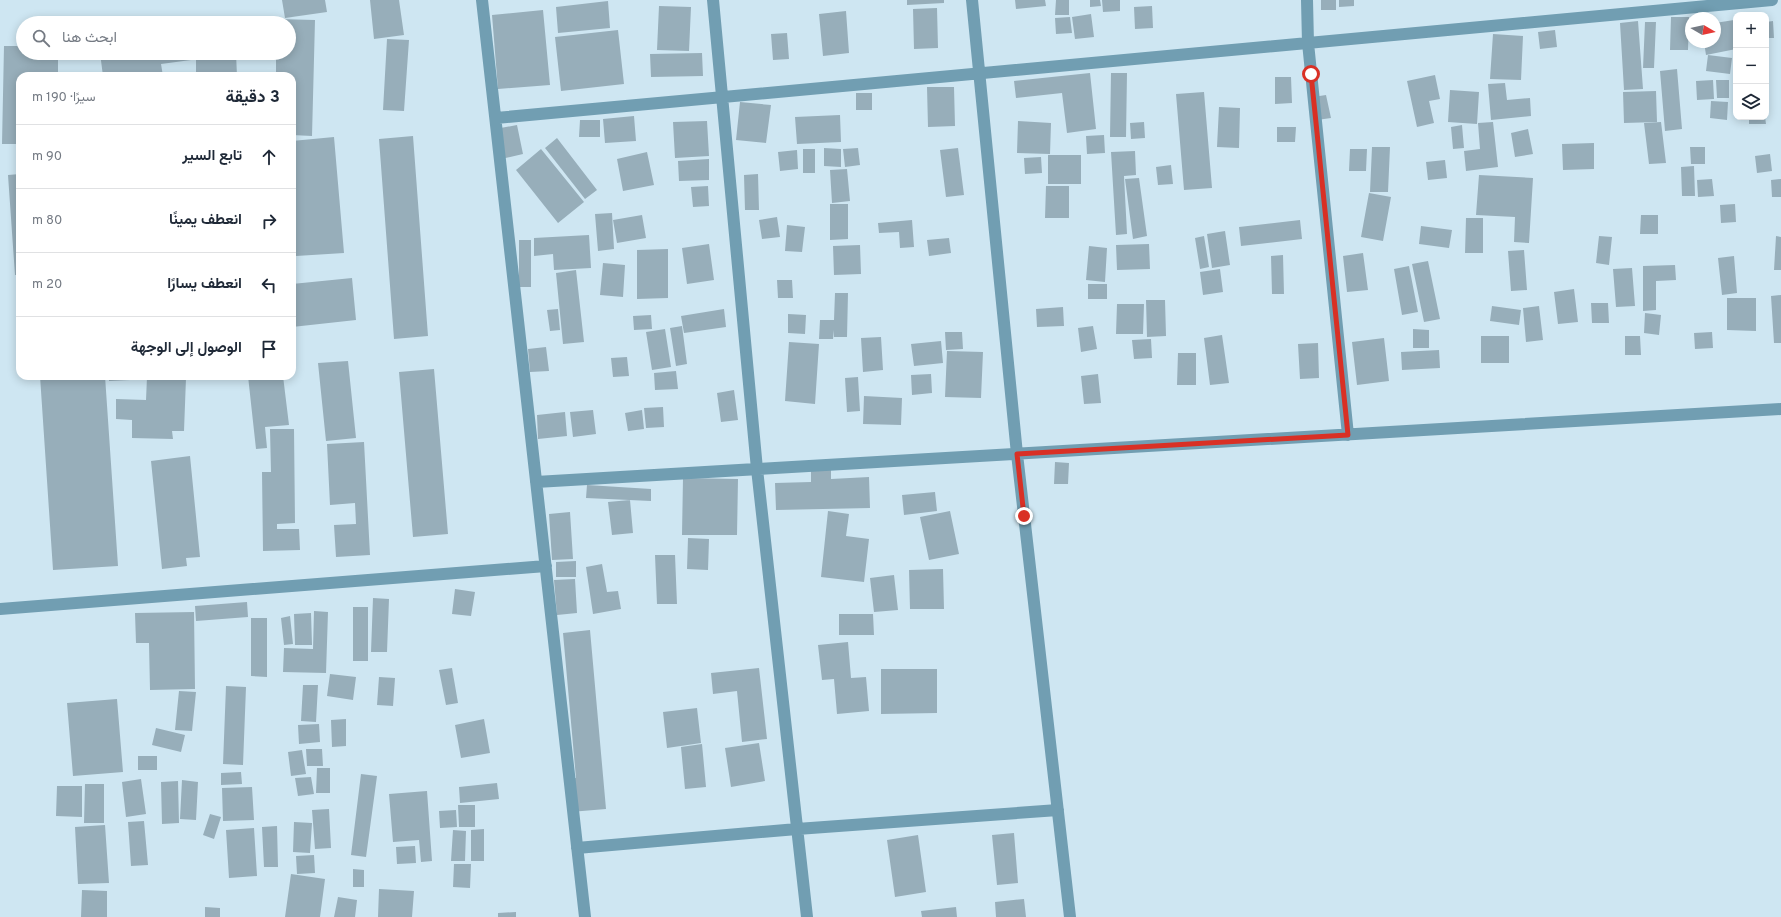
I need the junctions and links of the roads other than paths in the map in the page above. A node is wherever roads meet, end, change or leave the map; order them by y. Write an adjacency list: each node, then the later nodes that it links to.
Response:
1 (482, 0): 9 (street)
2 (712, 0): 8 (street)
3 (972, 0): 7 (street)
4 (1307, 0): 6 (street)
5 (1772, 0): 6 (street)
6 (1308, 43): 7 (street); 11 (street)
7 (979, 74): 8 (street); 12 (street)
8 (722, 98): 9 (street); 13 (street)
9 (496, 118): 14 (street)
10 (1781, 409): 11 (street)
11 (1348, 435): 12 (street)
12 (1017, 454): 13 (street); 17 (street)
13 (757, 469): 14 (street); 18 (street)
14 (536, 482): 15 (street)
15 (546, 566): 16 (street); 19 (street)
16 (0, 610)
17 (1058, 810): 18 (street); 22 (street)
18 (797, 829): 19 (street); 21 (street)
19 (578, 848): 20 (street)
20 (585, 917)
21 (807, 917)
22 (1070, 917)

